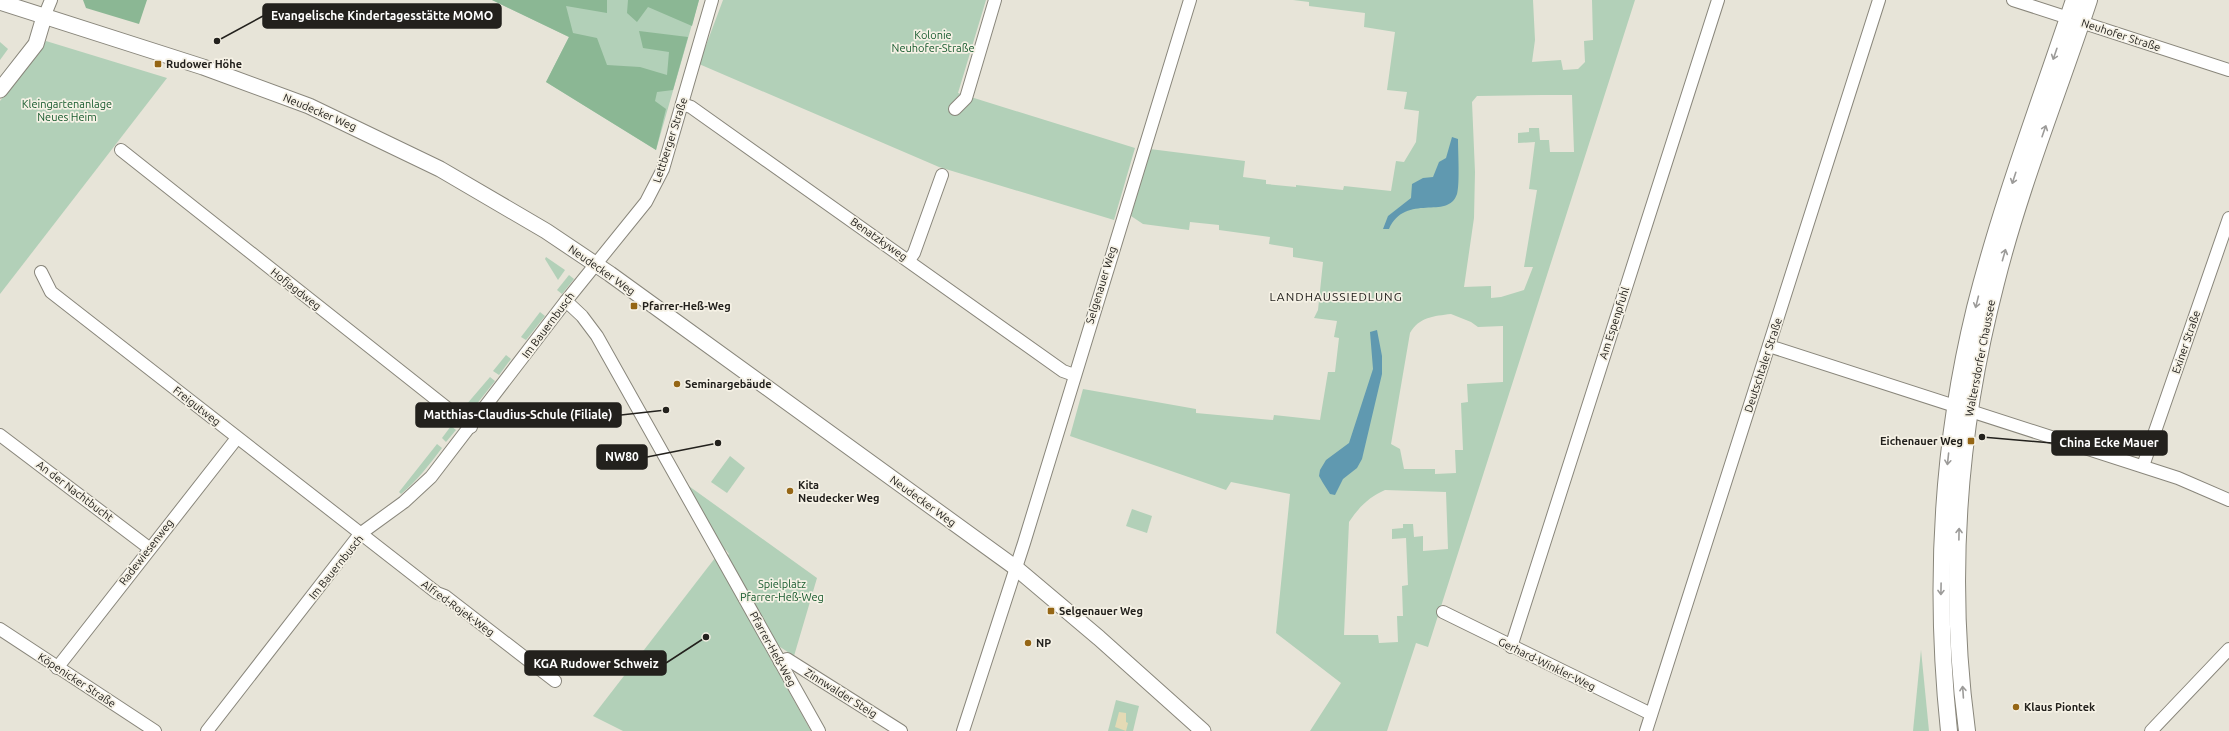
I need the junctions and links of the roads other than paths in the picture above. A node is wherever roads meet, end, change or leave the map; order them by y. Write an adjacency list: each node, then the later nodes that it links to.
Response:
1 (51, 0): 11 (street)
2 (712, 0): 15 (street, Lettberger Straße)
3 (995, 0): 16 (street)
4 (1190, 0): 25 (street, Selgenauer Weg)
5 (1718, 0): 39 (street, Am Espenpfuhl)
6 (1879, 0): 24 (street, Deutschtaler Straße)
7 (2013, 0): 12 (street, Neuhofer Straße)
8 (2074, 0): 12 (main road, Waltersdorfer Chaussee)
9 (2089, 0): 12 (main road, Waltersdorfer Chaussee)
10 (0, 2): 11 (street, Neudecker Weg)
11 (44, 17): 14 (street); 21 (street, Neudecker Weg)
12 (2075, 20): 13 (street, Neuhofer Straße); 26 (main road, Waltersdorfer Chaussee)
13 (2229, 70)
14 (0, 90)
15 (682, 104): 20 (street, Benatzkyweg); 21 (street, Lettberger Straße)
16 (956, 109)
17 (122, 150): 27 (street, Hofjagdweg)
18 (942, 175): 20 (street)
19 (2229, 218): 30 (street, Exiner Straße)
20 (909, 260): 25 (street, Benatzkyweg)
21 (596, 264): 23 (street, Im Bauernbusch); 34 (street, Neudecker Weg)
22 (41, 272): 29 (street, Freigutweg)
23 (566, 301): 27 (street, Im Bauernbusch); 41 (street, Pfarrer-Heß-Weg)
24 (1769, 346): 26 (street); 44 (street, Deutschtaler Straße)
25 (1074, 375): 34 (street, Selgenauer Weg)
26 (1962, 408): 30 (street); 36 (main road, Waltersdorfer Chaussee, one-way to 26); 37 (main road, Waltersdorfer Chaussee, one-way to 37)
27 (470, 427): 32 (street, Im Bauernbusch)
28 (0, 435): 33 (street, An der Nachtbucht)
29 (237, 438): 32 (street, Freigutweg); 33 (street, Radewiesenweg)
30 (2143, 466): 31 (street)
31 (2229, 500)
32 (360, 534): 43 (street, Alfred-Rojek-Weg); 46 (street, Im Bauernbusch)
33 (149, 548): 42 (street, Radewiesenweg)
34 (1016, 568): 49 (street, Selgenauer Weg); 50 (street, Neudecker Weg)
35 (1444, 612): 39 (street, Gerhard-Winkler-Weg)
36 (1958, 615): 37 (main road); 53 (main road, Waltersdorfer Chaussee, one-way to 36)
37 (1941, 616): 52 (main road, Waltersdorfer Chaussee)
38 (0, 629): 42 (street, Köpenicker Straße)
39 (1512, 647): 44 (street, Gerhard-Winkler-Weg)
40 (2229, 649): 54 (street)
41 (780, 662): 47 (street, Pfarrer-Heß-Weg); 48 (street, Zinnwalder Steig)
42 (57, 668): 45 (street, Köpenicker Straße)
43 (555, 681)
44 (1652, 714): 51 (street, Deutschtaler Straße)
45 (155, 731)
46 (207, 731)
47 (819, 731)
48 (901, 731)
49 (963, 731)
50 (1203, 731)
51 (1646, 731)
52 (1950, 731)
53 (1967, 731)
54 (2151, 731)

